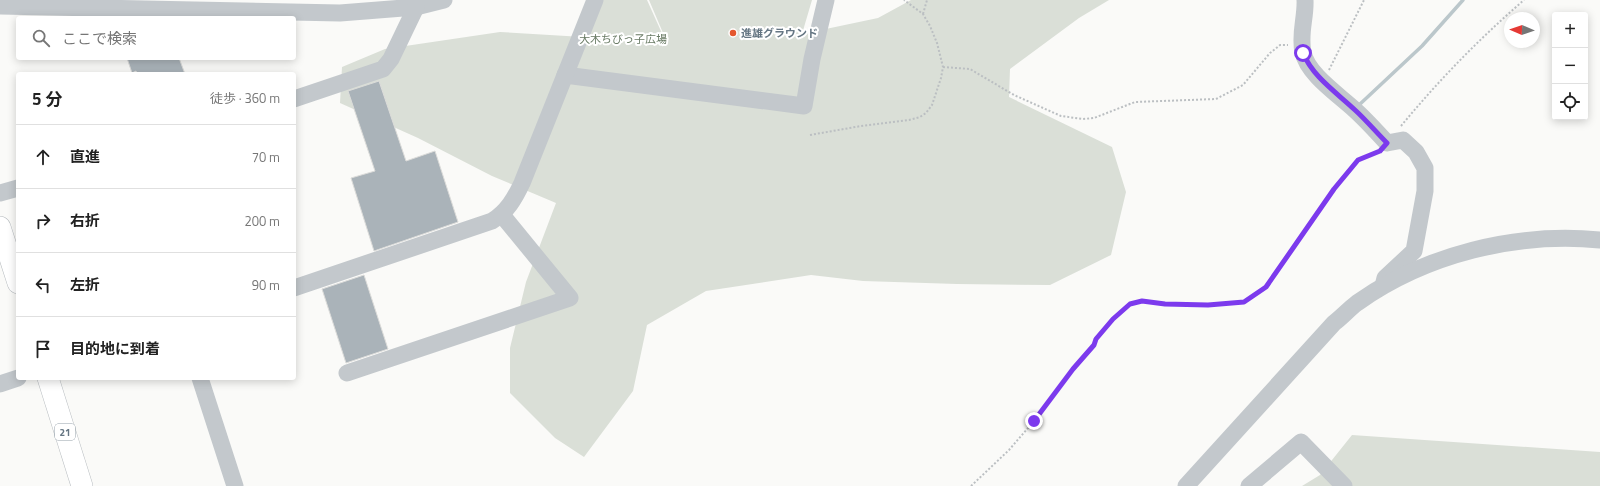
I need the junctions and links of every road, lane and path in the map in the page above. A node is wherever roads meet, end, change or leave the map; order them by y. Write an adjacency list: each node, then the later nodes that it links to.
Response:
1 (444, 0): 11 (street)
2 (595, 0): 15 (street)
3 (826, 0): 15 (street)
4 (904, 0): 12 (path)
5 (927, 0): 12 (path)
6 (1305, 0): 16 (street)
7 (1364, 0): 16 (path)
8 (1524, 0): 19 (path)
9 (0, 6): 10 (street)
10 (341, 7): 11 (street)
11 (416, 7): 17 (street)
12 (923, 14): 14 (path)
13 (1292, 50): 14 (path)
14 (943, 67): 18 (path)
15 (565, 75): 22 (street)
16 (1321, 80): 19 (street)
17 (296, 98)
18 (810, 135)
19 (1387, 143): 27 (street); 35 (path)
20 (16, 189): 21 (street)
21 (0, 193)
22 (502, 215): 26 (street); 28 (street)
23 (0, 227): 25 (main road)
24 (1600, 240): 27 (street)
25 (16, 277)
26 (296, 287)
27 (1382, 287): 36 (street)
28 (347, 373)
29 (16, 379): 32 (street)
30 (49, 380): 33 (main road, 21)
31 (201, 380): 34 (street)
32 (0, 384)
33 (82, 486)
34 (235, 486)
35 (971, 486)
36 (1186, 486)
37 (1249, 486): 38 (street)
38 (1344, 486)

